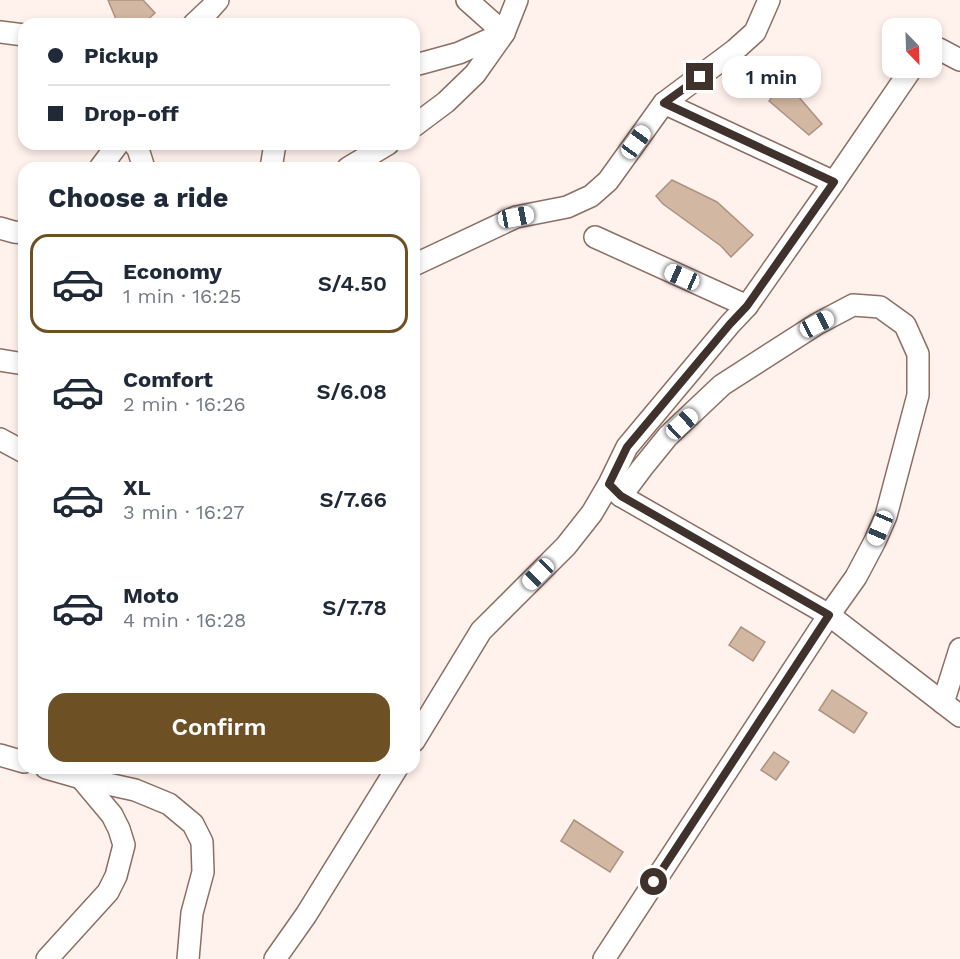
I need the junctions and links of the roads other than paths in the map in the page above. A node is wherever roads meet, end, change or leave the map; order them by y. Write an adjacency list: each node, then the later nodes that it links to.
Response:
1 (467, 0): 6 (street)
2 (517, 0): 6 (street)
3 (769, 0): 13 (street)
4 (210, 3): 5 (street)
5 (199, 18)
6 (504, 33): 11 (street); 14 (street)
7 (18, 36): 8 (street)
8 (0, 38)
9 (942, 51): 10 (street)
10 (960, 60)
11 (420, 64)
12 (905, 78): 17 (street)
13 (664, 103): 17 (street); 21 (street)
14 (420, 122)
15 (378, 150): 16 (street)
16 (358, 162)
17 (834, 182): 22 (street)
18 (0, 228): 19 (street)
19 (18, 232)
20 (595, 237): 22 (street)
21 (420, 262)
22 (747, 306): 27 (street)
23 (0, 360): 24 (street)
24 (18, 363)
25 (0, 439): 26 (street)
26 (18, 449)
27 (615, 490): 28 (street); 28 (street); 32 (street)
28 (829, 615): 30 (street); 41 (street)
29 (960, 649): 30 (street)
30 (943, 702): 31 (street)
31 (960, 716)
32 (420, 731)
33 (0, 754): 34 (street)
34 (18, 760)
35 (67, 774): 37 (street)
36 (393, 774): 40 (street)
37 (81, 778): 38 (street); 39 (street)
38 (47, 959)
39 (188, 959)
40 (275, 959)
41 (604, 959)

